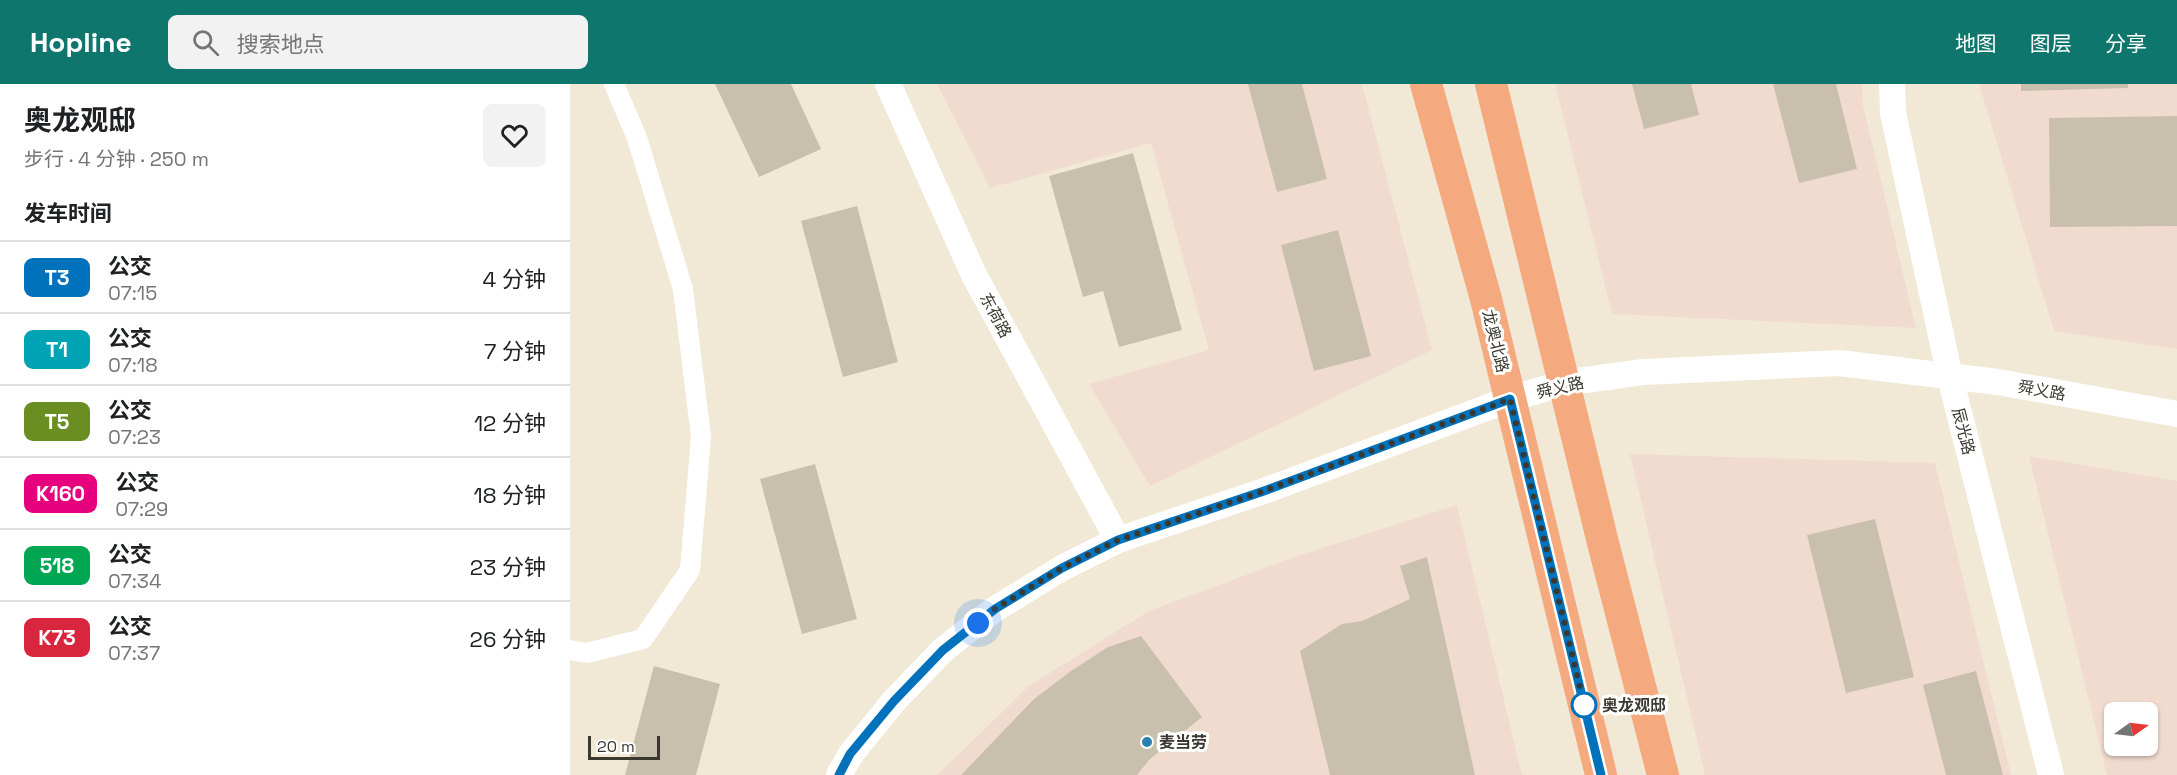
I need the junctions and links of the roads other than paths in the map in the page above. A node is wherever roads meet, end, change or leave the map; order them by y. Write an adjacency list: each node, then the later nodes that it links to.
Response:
1 (615, 84): 11 (street)
2 (888, 84): 10 (street, 东荷路)
3 (1426, 84): 8 (main road, 龙奥北路)
4 (1491, 84): 7 (main road)
5 (1892, 84): 6 (street, 辰光路)
6 (1950, 376): 7 (street, 舜义路); 9 (street, 舜义路); 15 (street, 辰光路)
7 (1564, 383): 8 (street, 舜义路); 14 (main road)
8 (1510, 399): 10 (street, 舜义路); 13 (main road, 龙奥北路)
9 (2177, 414)
10 (1118, 540): 12 (street, 舜义路)
11 (570, 650)
12 (839, 775)
13 (1601, 775)
14 (1663, 775)
15 (2050, 775)

